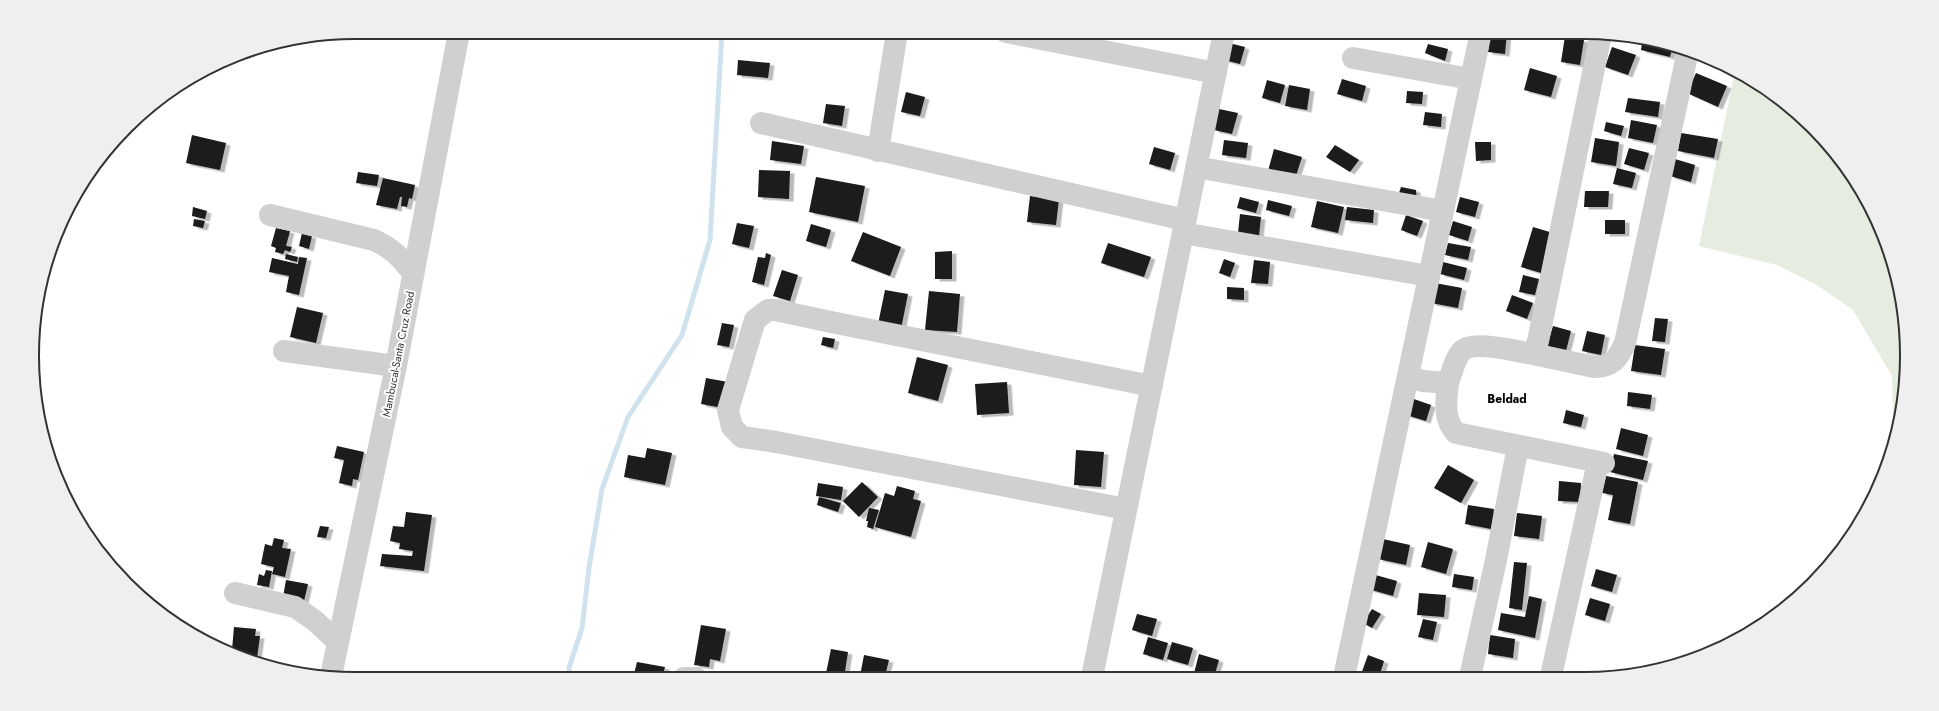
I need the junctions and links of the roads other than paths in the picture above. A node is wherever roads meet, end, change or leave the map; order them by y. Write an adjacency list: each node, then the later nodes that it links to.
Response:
1 (458, 39): 17 (street, Mambucal-Santa Cruz Road)
2 (896, 39): 12 (street)
3 (1042, 39): 9 (street)
4 (1223, 39): 9 (street)
5 (1480, 39): 10 (street)
6 (1600, 40): 20 (street)
7 (1687, 57): 20 (street)
8 (1353, 58): 10 (street)
9 (1216, 73): 13 (street)
10 (1471, 79): 14 (street)
11 (761, 123): 12 (street)
12 (878, 151): 16 (street)
13 (1196, 167): 14 (street); 16 (street)
14 (1443, 212): 18 (street)
15 (270, 215): 17 (street)
16 (1184, 227): 18 (street); 24 (street)
17 (413, 273): 21 (street, Mambucal-Santa Cruz Road)
18 (1429, 276): 22 (street)
19 (284, 351): 21 (street)
20 (1533, 354): 23 (street)
21 (396, 366): 28 (street, Mambucal-Santa Cruz Road)
22 (1408, 376): 23 (street); 31 (street)
23 (1448, 383): 25 (street)
24 (1152, 386): 26 (street); 26 (street)
25 (1518, 446): 32 (street); 33 (street)
26 (1126, 509): 30 (street)
27 (235, 593): 28 (street)
28 (338, 642): 29 (street, Mambucal-Santa Cruz Road)
29 (332, 671)
30 (1093, 672)
31 (1345, 672)
32 (1471, 672)
33 (1552, 672)

